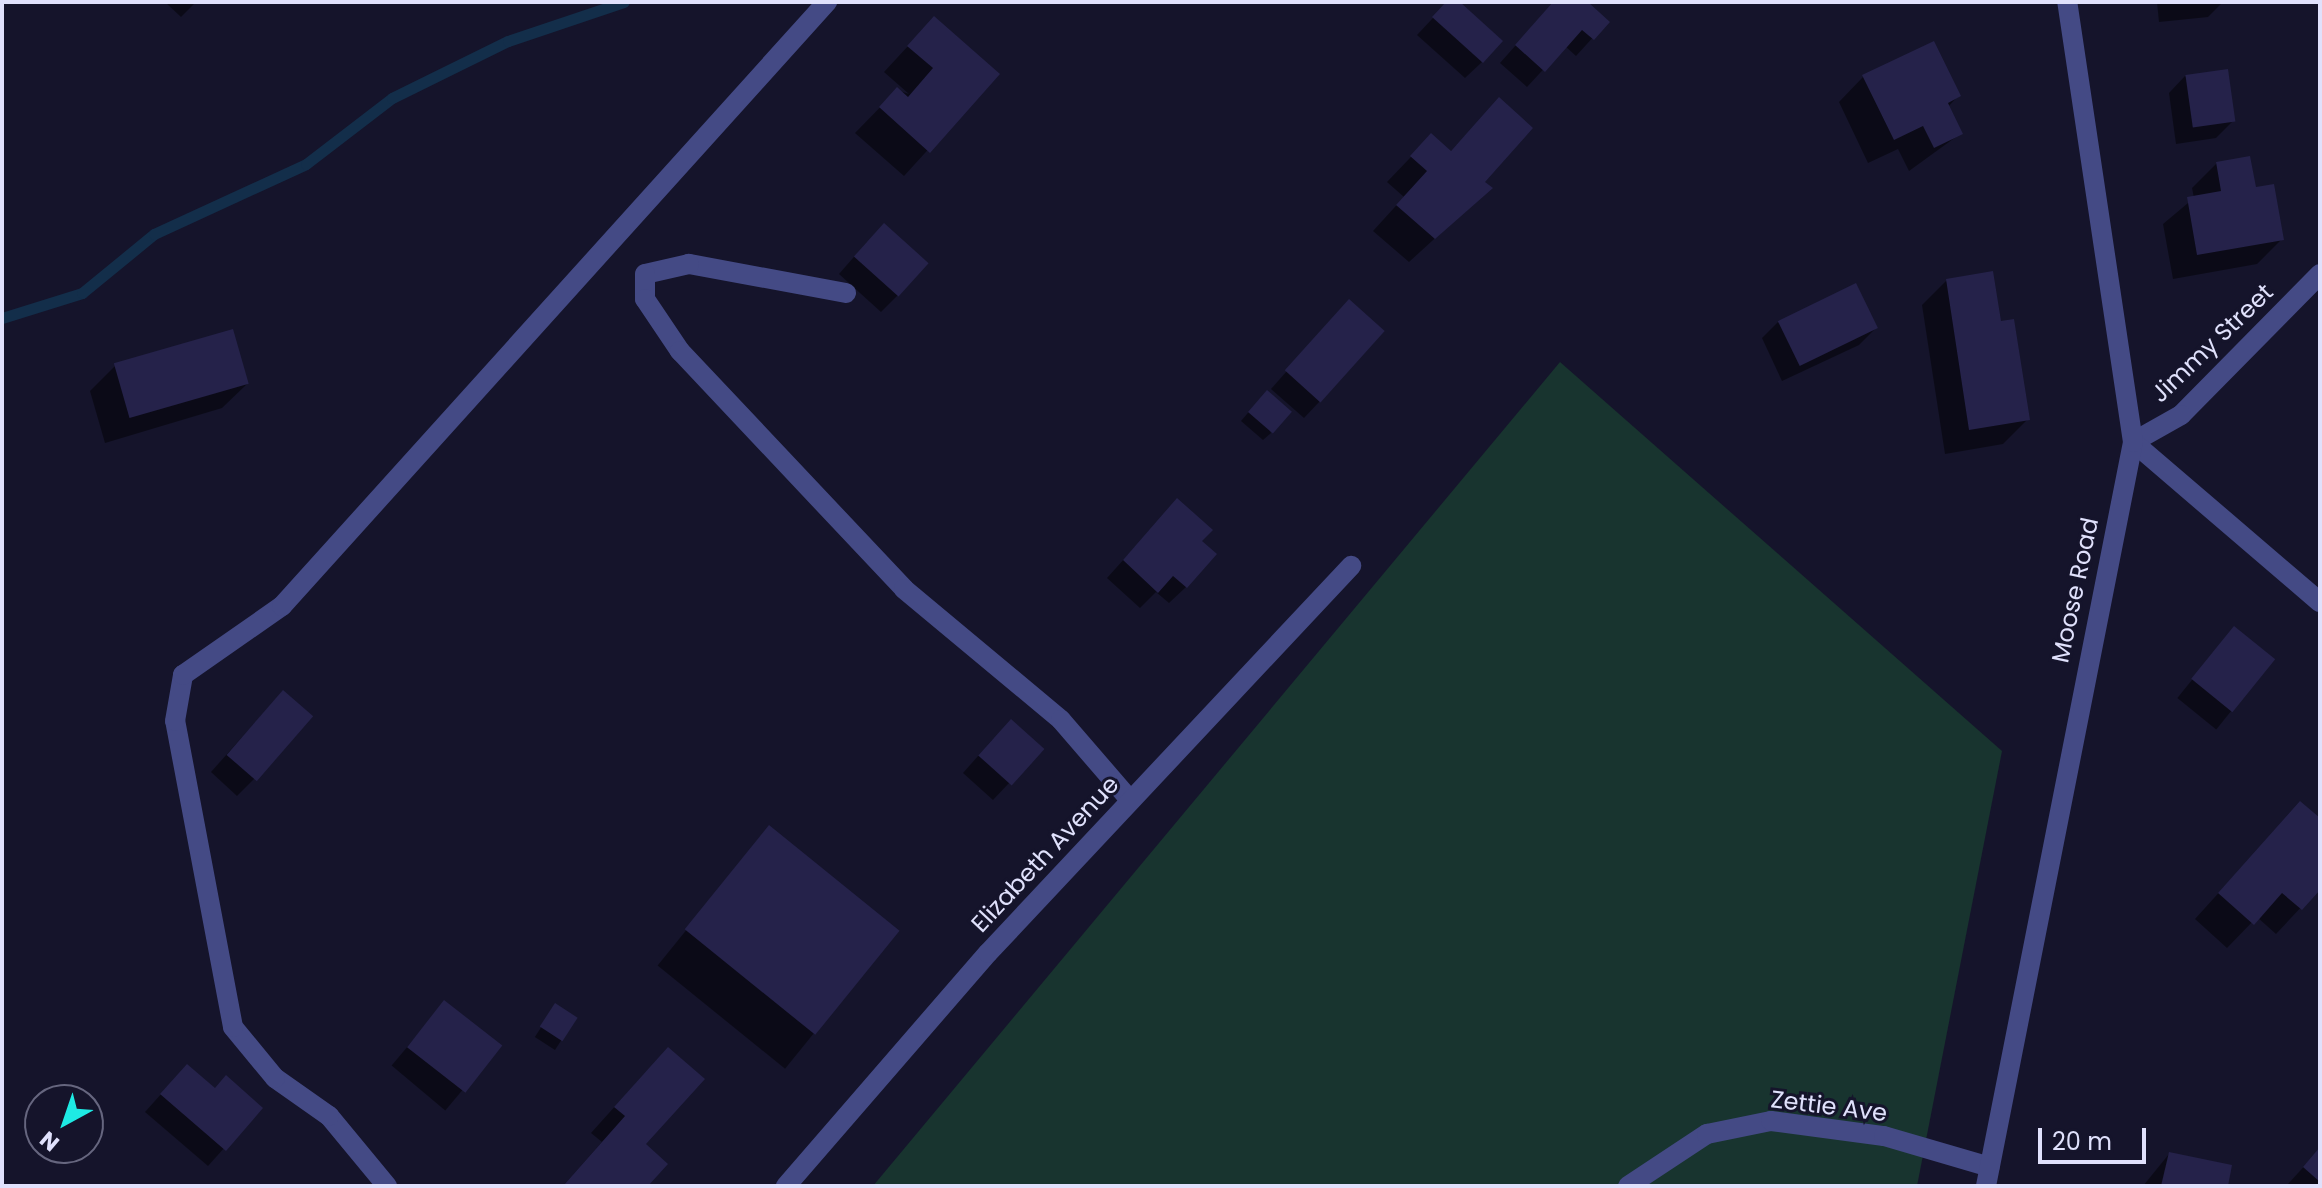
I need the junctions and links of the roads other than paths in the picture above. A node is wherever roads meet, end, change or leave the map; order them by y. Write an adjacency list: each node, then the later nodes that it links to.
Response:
1 (827, 2): 10 (street)
2 (2067, 2): 5 (street, Moose Road)
3 (2320, 274): 5 (street, Jimmy Street)
4 (846, 293): 8 (street)
5 (2133, 442): 7 (street); 9 (street, Moose Road)
6 (1351, 566): 8 (street, Elizabeth Avenue)
7 (2320, 602)
8 (1130, 800): 11 (street, Elizabeth Avenue)
9 (1988, 1176): 12 (street, Zettie Ave)
10 (387, 1186)
11 (786, 1186)
12 (1628, 1186)

